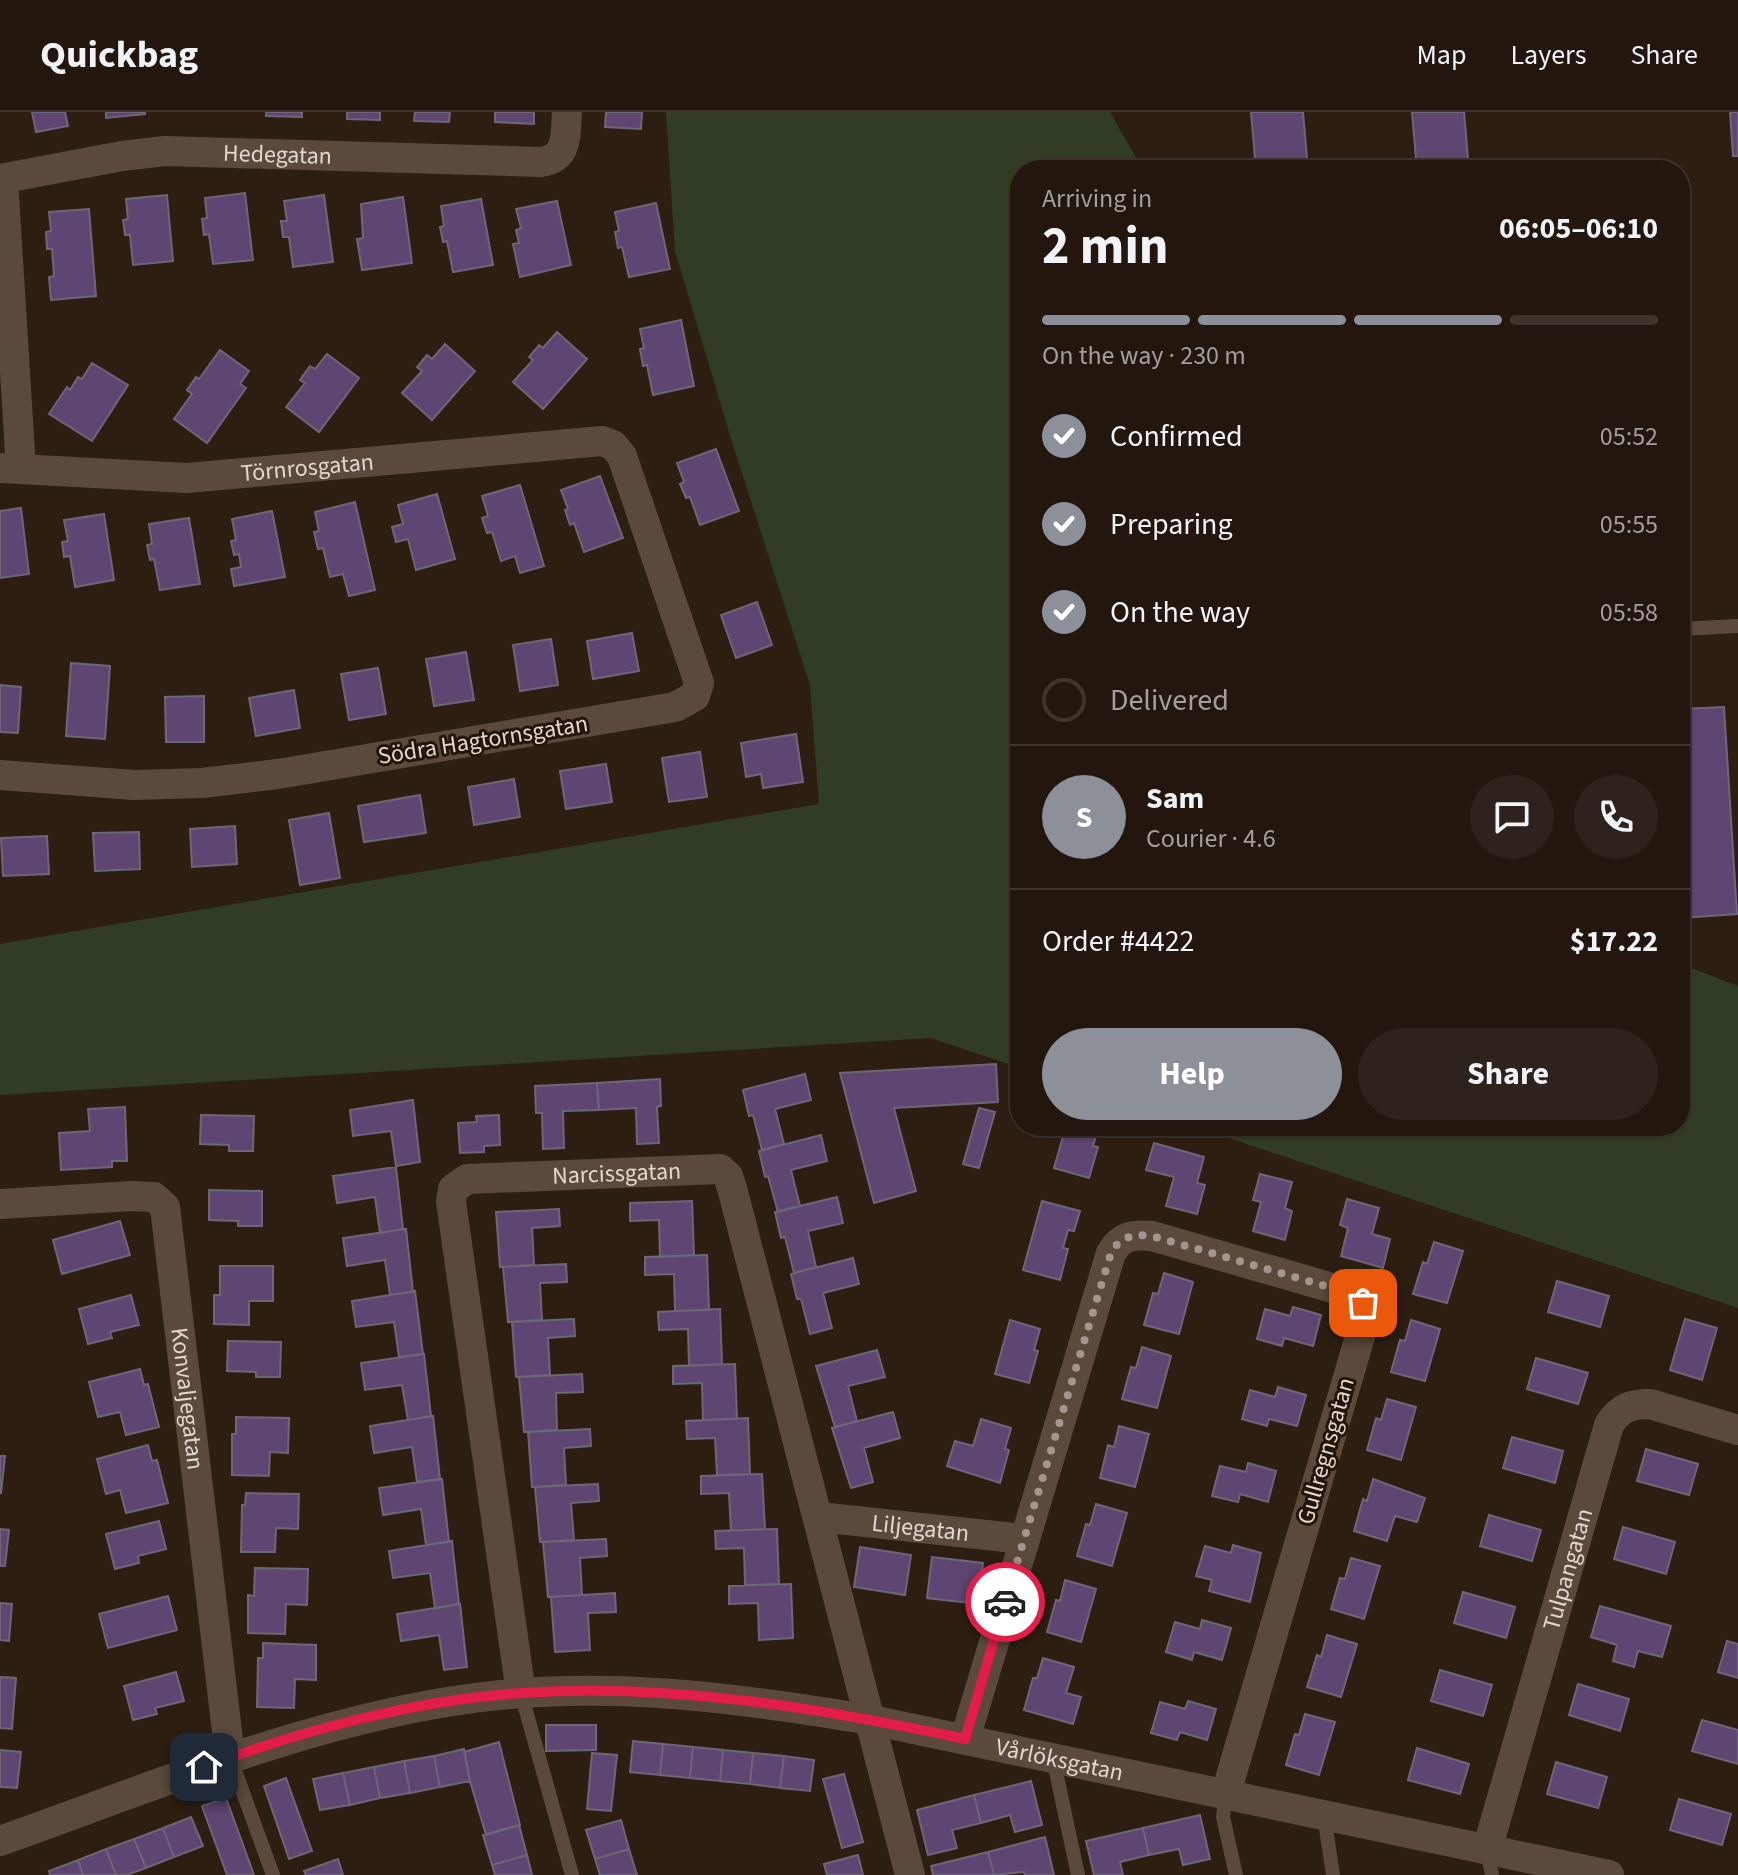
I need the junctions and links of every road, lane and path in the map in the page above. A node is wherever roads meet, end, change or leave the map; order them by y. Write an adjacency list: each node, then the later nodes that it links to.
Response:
1 (567, 112): 2 (street, Hedegatan)
2 (2, 179): 4 (street)
3 (613, 445): 4 (street, Törnrosgatan); 7 (street, Södra Hagtornsgatan)
4 (10, 468)
5 (1738, 626): 6 (lane)
6 (1690, 628)
7 (0, 775)
8 (0, 1204): 15 (street, Konvaljegatan)
9 (1738, 1430): 20 (street, Tulpangatan)
10 (819, 1517): 11 (street, Liljegatan); 12 (street, Narcissgatan); 13 (street, Narcissgatan)
11 (1024, 1539): 14 (street, Gullregnsgatan); 17 (street, Gullregnsgatan)
12 (521, 1693): 13 (street, Vårlöksgatan); 15 (street, Vårlöksgatan); 22 (lane)
13 (871, 1720): 14 (street, Vårlöksgatan); 23 (street, Narcissgatan)
14 (965, 1739): 16 (street, Vårlöksgatan)
15 (230, 1757): 19 (street, Vårlöksgatan); 21 (lane)
16 (1053, 1758): 17 (street, Vårlöksgatan); 24 (lane)
17 (1226, 1793): 18 (street, Vårlöksgatan); 25 (lane)
18 (1324, 1815): 20 (street, Vårlöksgatan); 26 (lane)
19 (0, 1841)
20 (1489, 1862): 27 (street, Vårlöksgatan)
21 (273, 1875)
22 (572, 1875)
23 (910, 1875)
24 (1078, 1875)
25 (1236, 1875)
26 (1333, 1875)
27 (1609, 1875)

